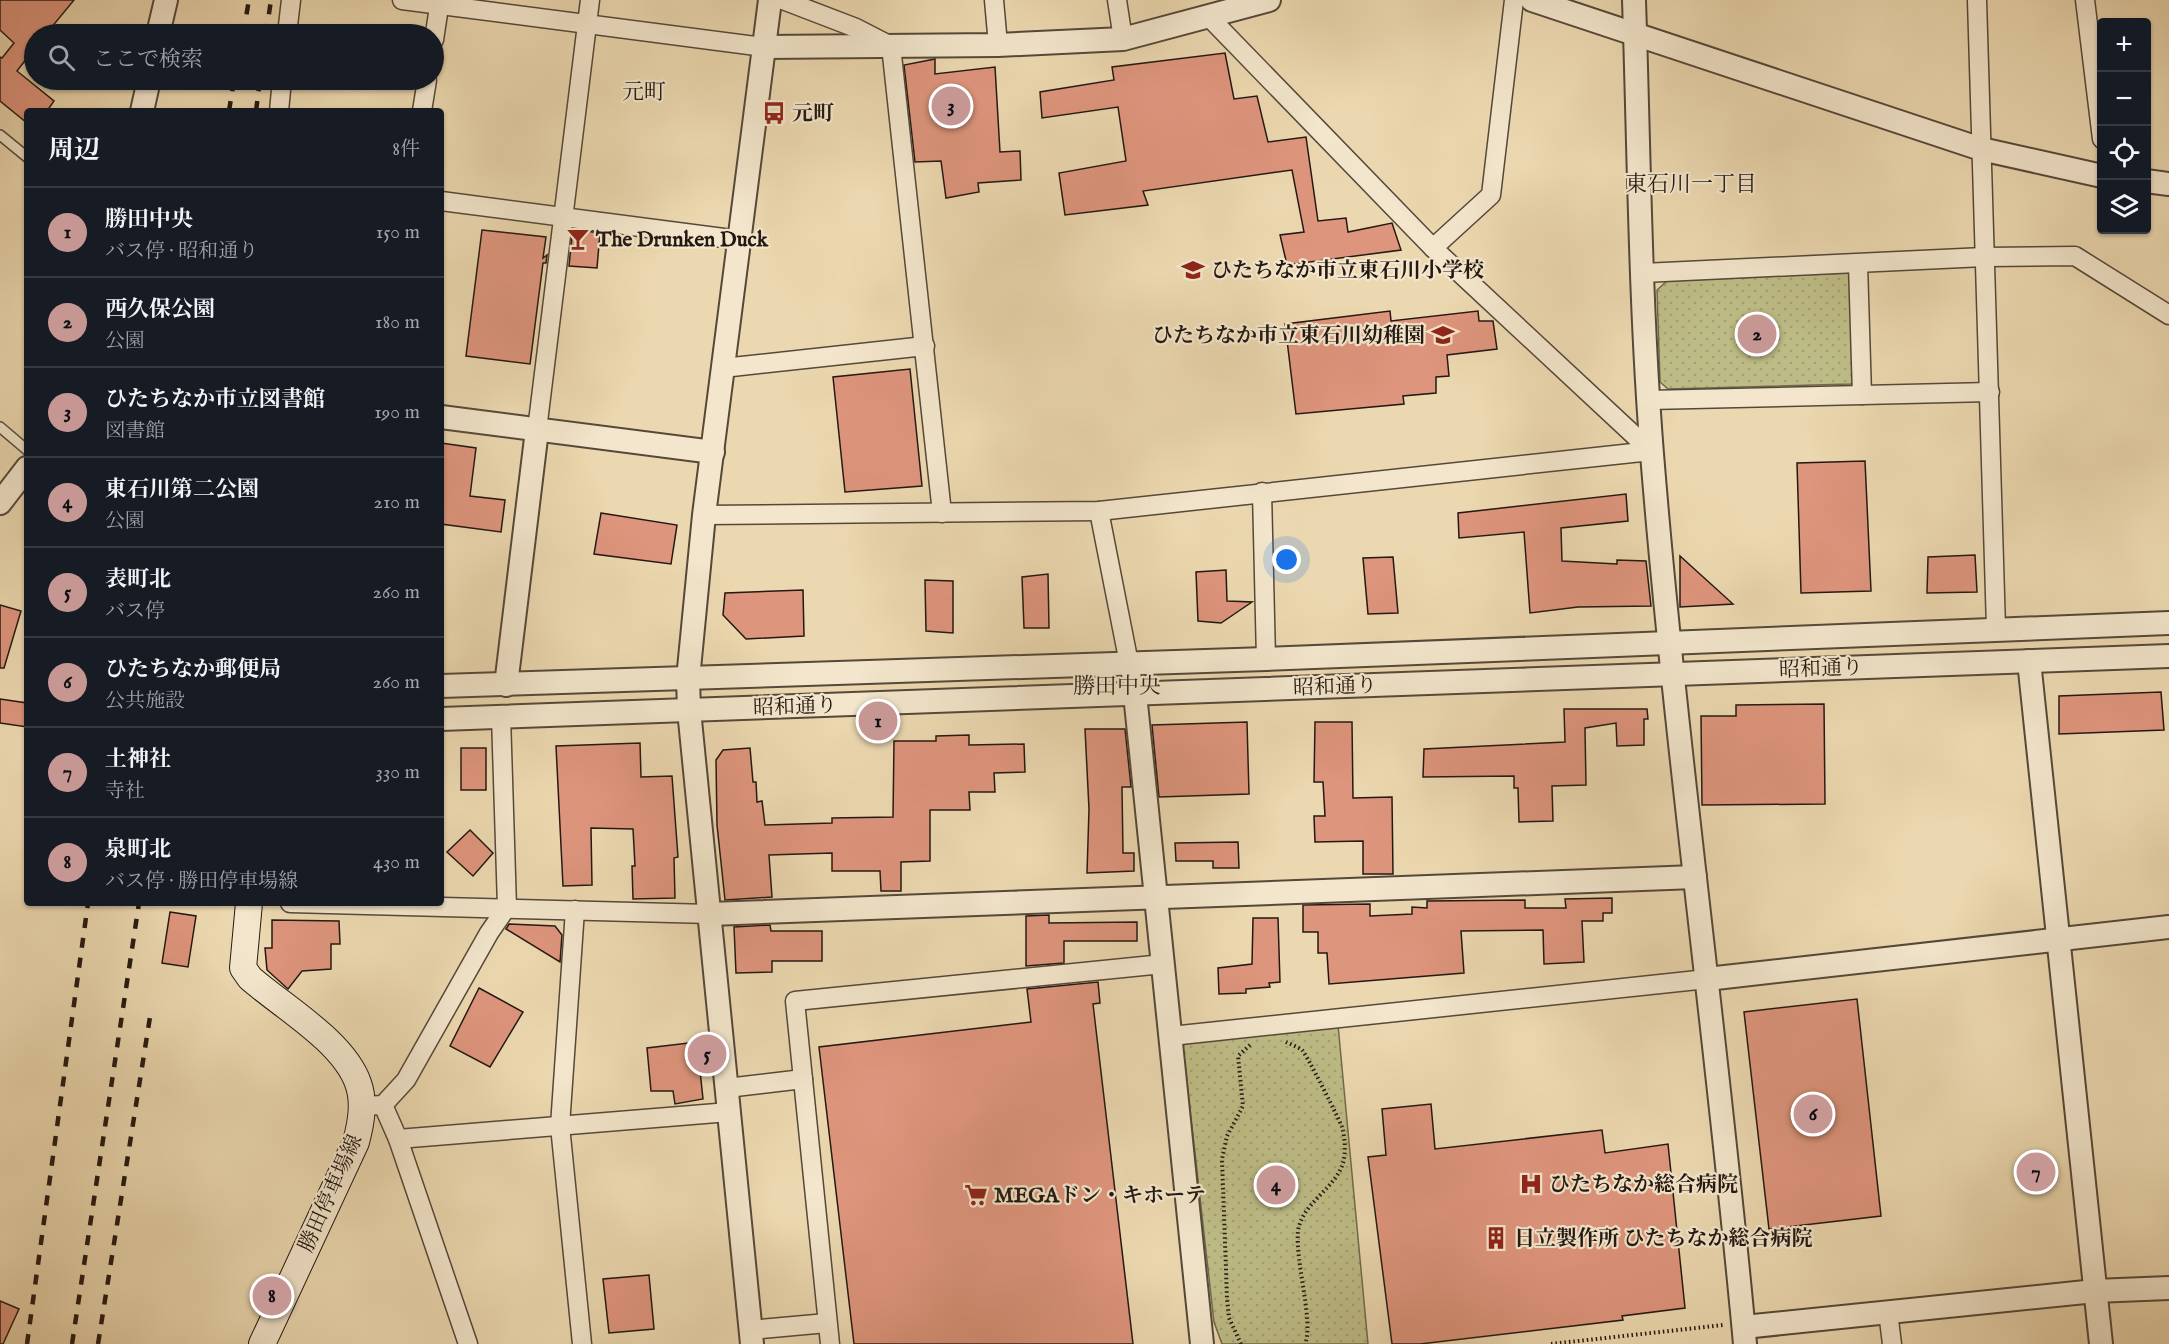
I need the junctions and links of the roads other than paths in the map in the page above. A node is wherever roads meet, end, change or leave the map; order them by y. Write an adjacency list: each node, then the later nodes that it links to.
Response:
1 (166, 0): 17 (street)
2 (291, 0): 18 (street)
3 (402, 0): 15 (street)
4 (590, 0): 20 (street)
5 (770, 0): 25 (street)
6 (783, 0): 24 (street)
7 (994, 0): 23 (street)
8 (1117, 0): 22 (street)
9 (1269, 0): 16 (street)
10 (1514, 0): 42 (street)
11 (1532, 0): 21 (street)
12 (1634, 0): 21 (street)
13 (1977, 0): 34 (street)
14 (2085, 0): 32 (street)
15 (440, 2): 19 (street); 20 (street)
16 (1208, 16): 22 (street); 42 (street)
17 (160, 24)
18 (288, 24)
19 (437, 24)
20 (587, 24): 25 (street); 40 (street)
21 (1635, 36): 34 (street); 45 (street)
22 (1123, 39): 23 (street)
23 (998, 45): 24 (street)
24 (891, 46): 25 (street); 47 (street)
25 (764, 47): 41 (street)
26 (147, 90): 29 (street)
27 (281, 90): 30 (street)
28 (425, 90): 31 (street)
29 (143, 108)
30 (279, 108)
31 (422, 108)
32 (2100, 126)
33 (0, 135): 35 (lane)
34 (1981, 149): 36 (street); 43 (street)
35 (24, 155)
36 (2097, 175)
37 (2151, 182): 38 (street)
38 (2169, 184)
39 (444, 201): 40 (street)
40 (565, 218): 41 (street); 54 (street)
41 (739, 240): 48 (street)
42 (1433, 248): 56 (street)
43 (1984, 257): 44 (street); 46 (street); 49 (street)
44 (1858, 264): 45 (street); 50 (street)
45 (1642, 273): 51 (street)
46 (2169, 315)
47 (925, 346): 48 (street); 62 (street)
48 (723, 368): 57 (street)
49 (1990, 392): 50 (street); 65 (street)
50 (1862, 395): 51 (street)
51 (1648, 400): 56 (street)
52 (444, 417): 54 (street)
53 (0, 428): 55 (lane)
54 (537, 430): 57 (street); 73 (street)
55 (24, 448)
56 (1652, 451): 59 (street); 66 (street)
57 (713, 452): 63 (street)
58 (24, 472): 60 (street)
59 (1262, 492): 61 (street); 68 (street)
60 (0, 503)
61 (1099, 511): 62 (street); 70 (street)
62 (942, 513): 63 (street)
63 (704, 515): 72 (street)
64 (2169, 623): 65 (street, 昭和通り)
65 (1996, 628): 66 (street, 昭和通り)
66 (1669, 643): 68 (street, 昭和通り); 71 (street)
67 (2169, 656): 69 (street, 昭和通り)
68 (1266, 659): 70 (street, 昭和通り)
69 (2029, 661): 71 (street, 昭和通り); 87 (street)
70 (1129, 664): 72 (street, 昭和通り); 75 (street)
71 (1672, 673): 75 (street, 昭和通り); 79 (street)
72 (688, 679): 73 (street, 昭和通り); 76 (street)
73 (506, 685): 74 (street, 昭和通り)
74 (444, 686)
75 (1135, 694): 76 (street, 昭和通り); 80 (street)
76 (689, 710): 77 (street, 昭和通り); 85 (street)
77 (501, 716): 78 (street, 昭和通り); 83 (street)
78 (444, 719)
79 (1695, 877): 80 (street); 89 (street)
80 (1155, 897): 85 (street); 88 (street)
81 (249, 906): 93 (main road, 勝田停車場線)
82 (444, 906): 83 (street)
83 (507, 907): 84 (street); 93 (street)
84 (575, 910): 85 (street); 95 (street)
85 (710, 914): 92 (street)
86 (2169, 927): 87 (street)
87 (2059, 938): 89 (street); 98 (street)
88 (1163, 964): 90 (street); 91 (street)
89 (1707, 979): 90 (street); 101 (street)
90 (1171, 1036): 107 (street)
91 (803, 1079): 92 (street); 100 (street)
92 (727, 1088): 94 (street)
93 (372, 1106): 96 (street); 103 (main road, 勝田停車場線)
94 (729, 1112): 95 (street); 102 (street)
95 (560, 1126): 96 (street); 105 (street)
96 (398, 1139): 104 (street)
97 (2169, 1288): 98 (street)
98 (2096, 1291): 99 (street); 109 (street)
99 (1888, 1312): 101 (street); 108 (street)
100 (827, 1323): 102 (street); 106 (street)
101 (1745, 1335)
102 (751, 1337)
103 (262, 1344)
104 (468, 1344)
105 (582, 1344)
106 (830, 1344)
107 (1202, 1344)
108 (1892, 1344)
109 (2101, 1344)

